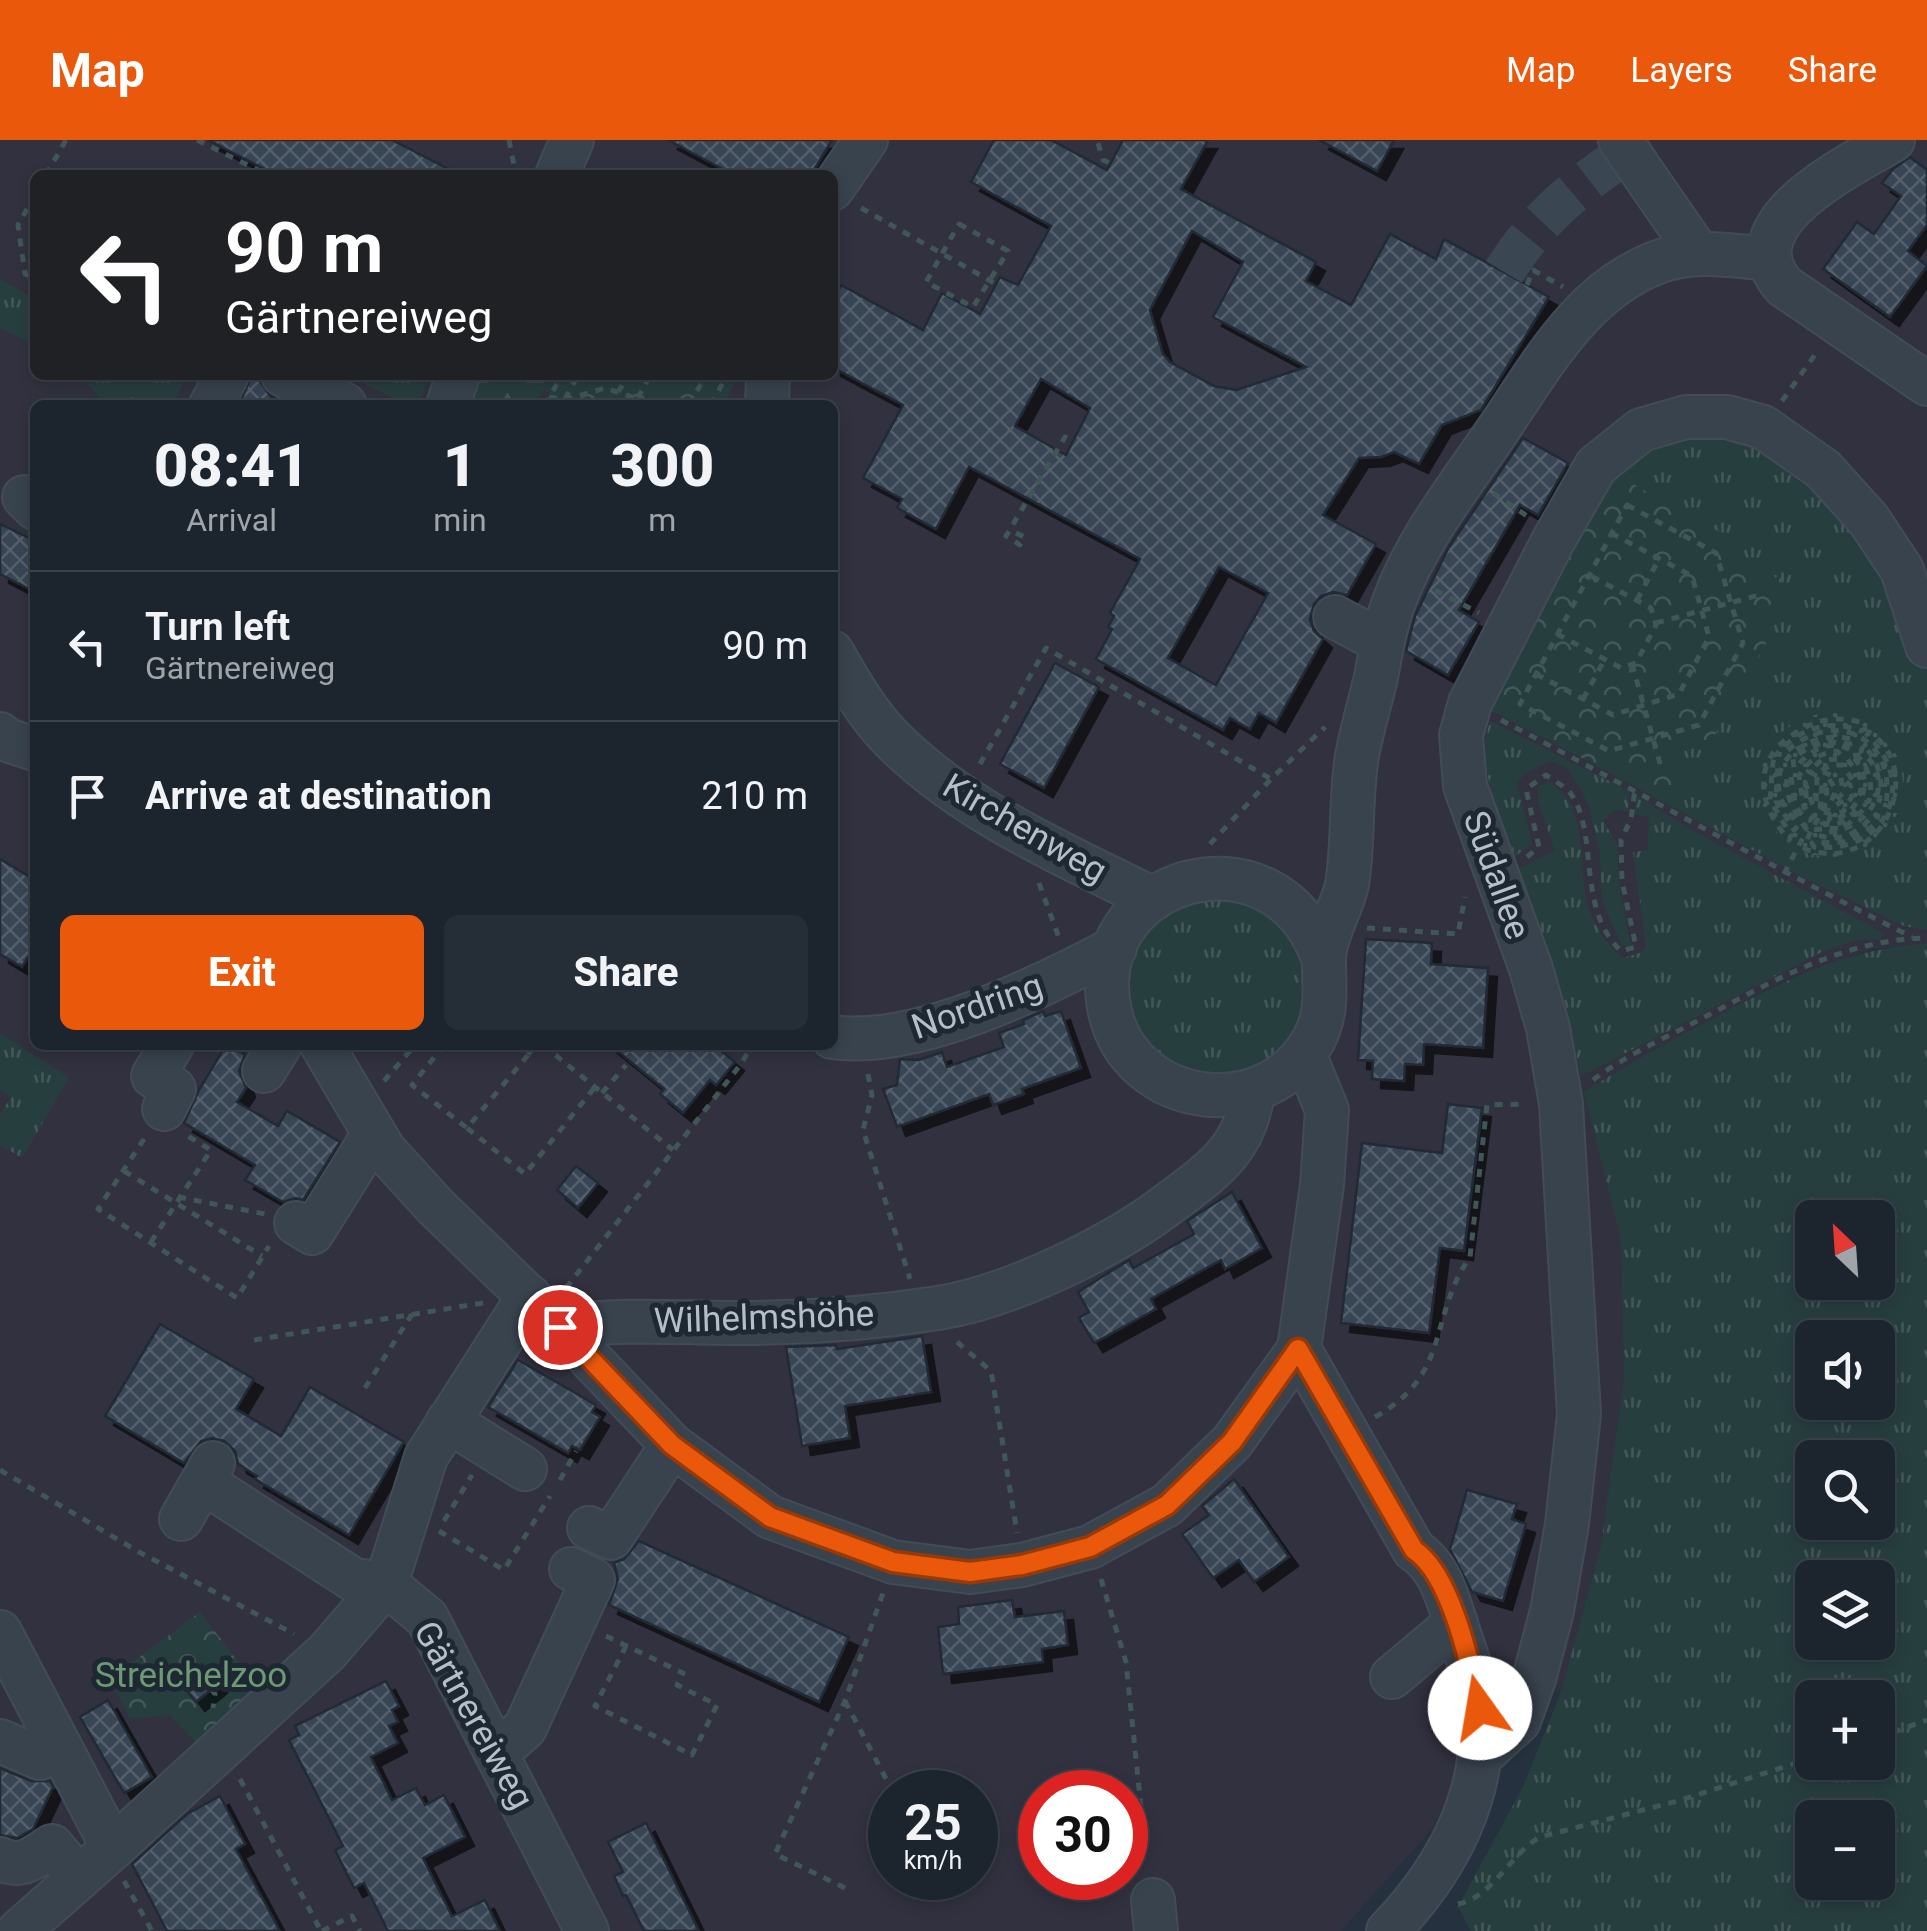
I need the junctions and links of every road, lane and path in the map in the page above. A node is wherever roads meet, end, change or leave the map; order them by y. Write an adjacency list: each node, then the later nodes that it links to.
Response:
1 (66, 140): 10 (path)
2 (198, 140): 11 (path)
3 (509, 140): 12 (path)
4 (572, 140): 13 (street)
5 (866, 140): 14 (street)
6 (1620, 140): 17 (street)
7 (1097, 141): 9 (path)
8 (1877, 144): 18 (street)
9 (1104, 163)
10 (49, 170)
11 (252, 170)
12 (515, 170)
13 (559, 170)
14 (848, 199): 16 (path)
15 (30, 204): 19 (path)
16 (943, 253): 20 (path); 20 (path); 20 (path)
17 (1698, 253): 18 (street); 22 (street)
18 (1770, 259): 28 (street)
19 (30, 276)
20 (993, 282)
21 (1527, 284): 22 (path)
22 (1592, 303): 37 (street)
23 (293, 380): 32 (street)
24 (559, 380): 30 (path)
25 (575, 380): 34 (path)
26 (626, 380): 29 (path)
27 (647, 380): 31 (path)
28 (1927, 384)
29 (618, 392): 31 (path); 34 (path)
30 (549, 397): 33 (path); 34 (path)
31 (638, 398): 35 (path)
32 (335, 400)
33 (548, 400)
34 (564, 400)
35 (643, 400)
36 (1073, 441): 38 (path)
37 (1464, 476): 40 (path); 42 (street)
38 (1016, 533)
39 (1612, 533): 41 (path); 43 (path); 46 (path)
40 (1553, 541): 50 (street, Südallee); 53 (street, Südallee)
41 (1659, 558): 45 (path); 47 (path)
42 (1406, 574): 50 (path); 52 (street)
43 (1589, 575): 45 (path); 51 (path)
44 (1763, 594): 46 (path)
45 (1637, 600): 49 (path)
46 (1731, 602): 47 (path); 62 (path)
47 (1702, 610): 49 (path); 60 (path)
48 (1335, 617): 52 (street)
49 (1656, 623): 55 (path)
50 (1509, 624): 59 (street, Südallee)
51 (1558, 634): 54 (path); 57 (path)
52 (1382, 642): 75 (street)
53 (1927, 646)
54 (1605, 659): 55 (path); 58 (path)
55 (1632, 664): 60 (path)
56 (838, 668): 66 (street, Kirchenweg)
57 (1536, 674): 58 (path); 62 (path)
58 (1583, 699): 60 (path)
59 (1470, 703): 65 (path); 93 (street, Südallee)
60 (1644, 706): 62 (path)
61 (1328, 724): 64 (path)
62 (1654, 738): 63 (path)
63 (1661, 766)
64 (1270, 778): 66 (path); 71 (path)
65 (1635, 790): 69 (path); 70 (path)
66 (961, 798): 68 (street, Kirchenweg)
67 (1810, 829): 67 (path); 67 (path); 70 (path)
68 (1031, 836): 71 (street, Kirchenweg); 77 (path)
69 (1526, 858)
70 (1784, 874): 73 (path)
71 (1171, 890): 75 (street); 76 (street)
72 (1452, 934): 75 (path)
73 (1914, 938): 74 (path); 93 (path)
74 (1927, 938)
75 (1329, 942): 87 (street)
76 (1115, 948): 77 (street, Nordring); 91 (street)
77 (1072, 970): 78 (street, Nordring)
78 (847, 1037): 103 (path)
79 (169, 1050): 94 (street)
80 (325, 1050): 95 (street)
81 (412, 1050): 95 (path)
82 (440, 1050): 96 (path)
83 (522, 1050): 88 (path)
84 (532, 1050): 88 (path)
85 (550, 1050): 90 (path)
86 (749, 1050): 97 (path)
87 (1304, 1054): 91 (street); 107 (street)
88 (528, 1055): 96 (path)
89 (626, 1065): 92 (path)
90 (595, 1087): 92 (path); 96 (path)
91 (1253, 1091): 103 (street, Wilhelmshöhe)
92 (602, 1093): 97 (path)
93 (1562, 1104): 110 (path); 136 (street, Südallee)
94 (161, 1114): 98 (path); 99 (path)
95 (367, 1122): 100 (street); 104 (street)
96 (467, 1128)
97 (673, 1150): 104 (path)
98 (124, 1171): 99 (path); 101 (path)
99 (177, 1200): 100 (path); 101 (path); 102 (path)
100 (278, 1227): 102 (path)
101 (151, 1242): 102 (path)
102 (262, 1256)
103 (920, 1310): 104 (street, Wilhelmshöhe); 120 (path)
104 (545, 1312): 105 (path); 109 (street); 111 (street)
105 (412, 1314): 106 (path); 108 (path)
106 (254, 1340)
107 (1298, 1349): 110 (street); 118 (street)
108 (366, 1388)
109 (448, 1421): 112 (street); 122 (street)
110 (1348, 1432): 123 (street)
111 (672, 1445): 117 (street); 119 (street)
112 (488, 1446): 113 (path); 114 (street)
113 (576, 1452)
114 (524, 1469)
115 (0, 1470): 127 (path)
116 (182, 1518): 122 (street)
117 (590, 1528)
118 (1090, 1547): 120 (street); 139 (path)
119 (893, 1562): 120 (street); 129 (path)
120 (1022, 1565)
121 (570, 1569): 124 (street)
122 (386, 1584): 127 (street); 135 (street, Gärtnereiweg)
123 (1455, 1621): 128 (street); 136 (street)
124 (574, 1622): 126 (path); 135 (street)
125 (0, 1632): 133 (street)
126 (626, 1646): 126 (path)
127 (327, 1652): 134 (street)
128 (1392, 1677)
129 (846, 1701): 138 (path); 142 (path)
130 (1927, 1720): 131 (path)
131 (1895, 1732)
132 (0, 1741): 133 (street)
133 (61, 1748): 141 (street)
134 (223, 1748): 141 (street); 146 (path)
135 (498, 1752): 148 (street, Gärtnereiweg)
136 (1482, 1756): 143 (street)
137 (1795, 1763): 143 (path)
138 (882, 1770)
139 (1137, 1770)
140 (0, 1859): 141 (street)
141 (100, 1859): 144 (street); 145 (path)
142 (844, 1888)
143 (1416, 1899): 149 (street)
144 (19, 1931)
145 (152, 1931)
146 (322, 1931): 147 (path)
147 (360, 1931)
148 (587, 1931)
149 (1388, 1931)

